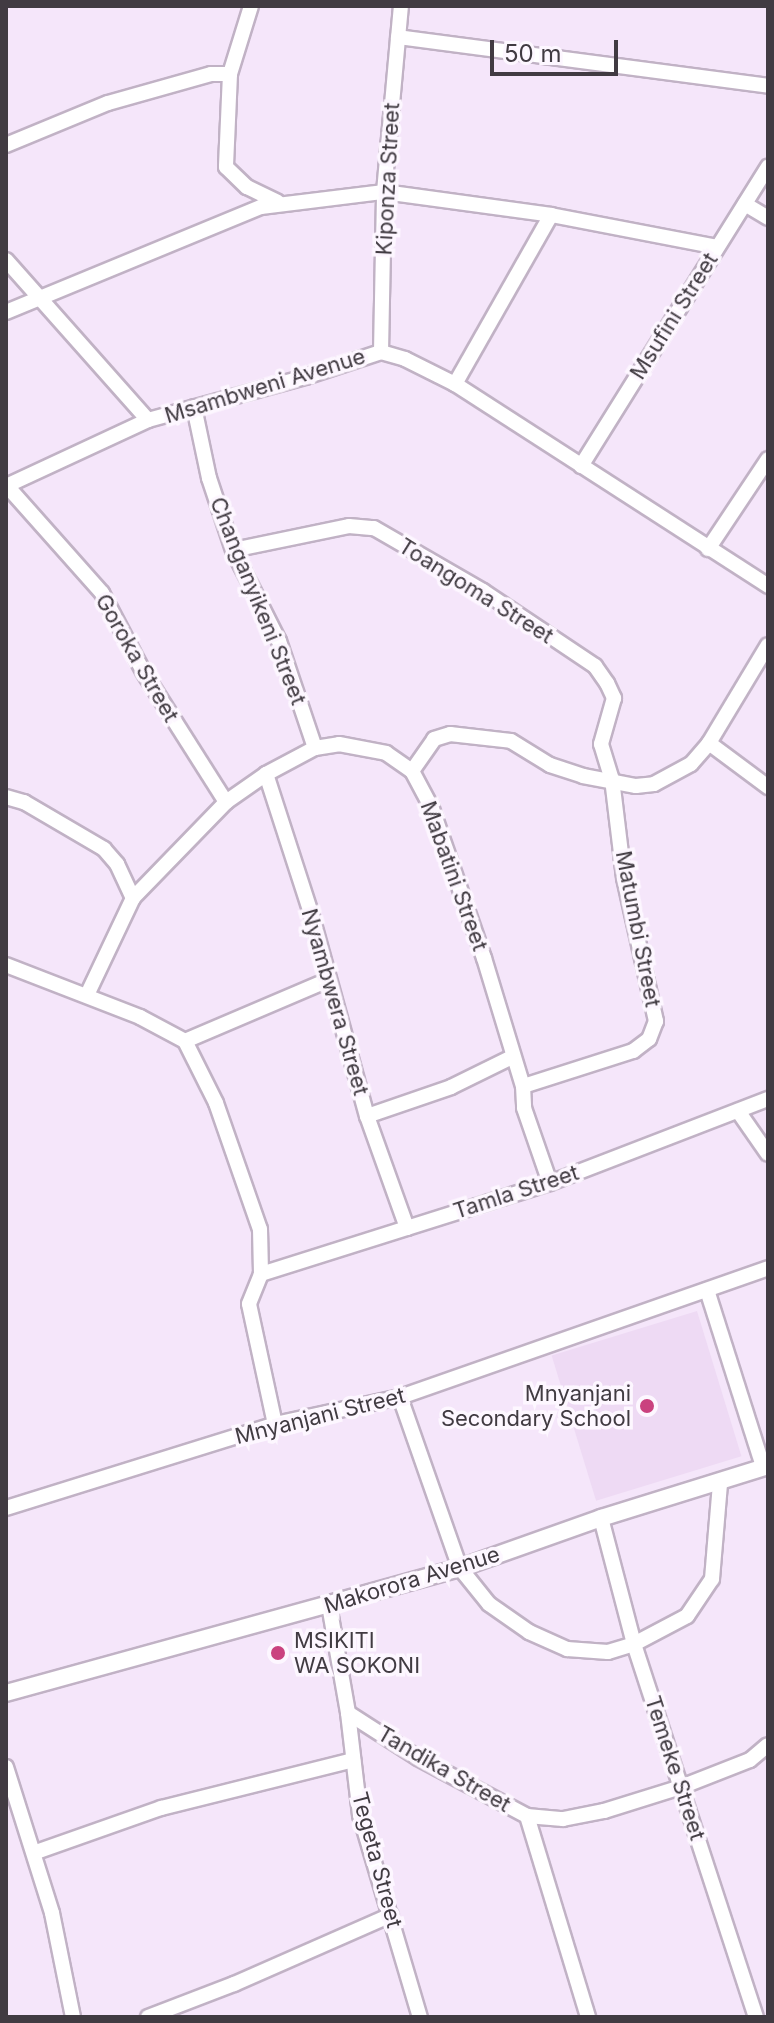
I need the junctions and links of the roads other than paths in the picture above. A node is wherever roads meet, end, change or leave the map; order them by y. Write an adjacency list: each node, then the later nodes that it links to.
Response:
1 (251, 6): 4 (street)
2 (401, 6): 3 (street, Kiponza Street)
3 (398, 37): 5 (street); 8 (street, Kiponza Street)
4 (230, 74): 6 (street); 9 (street)
5 (768, 86)
6 (6, 144)
7 (768, 167): 10 (street, Msufini Street)
8 (384, 192): 9 (street); 11 (street); 17 (street, Kiponza Street)
9 (278, 202): 15 (street)
10 (745, 204): 12 (street); 13 (street, Msufini Street)
11 (551, 215): 13 (street); 18 (street)
12 (768, 218)
13 (717, 247): 22 (street, Msufini Street)
14 (6, 260): 15 (street, Msambweni Avenue)
15 (37, 296): 16 (street); 20 (street, Msambweni Avenue)
16 (6, 312)
17 (381, 352): 18 (street, Msambweni Avenue); 19 (street, Msambweni Avenue)
18 (455, 384): 22 (street, Msambweni Avenue)
19 (194, 407): 20 (street, Msambweni Avenue); 25 (street, Changanyikeni Street)
20 (148, 420): 23 (street)
21 (768, 459): 24 (street)
22 (581, 466): 24 (street, Msambweni Avenue)
23 (6, 486): 35 (street, Goroka Street)
24 (708, 549): 26 (street, Msambweni Avenue)
25 (233, 550): 29 (street, Changanyikeni Street); 32 (street, Toangoma Street)
26 (768, 586)
27 (768, 645): 28 (street)
28 (709, 743): 32 (street); 33 (street)
29 (315, 748): 30 (street); 31 (street)
30 (412, 771): 32 (street); 41 (street, Mabatini Street)
31 (266, 774): 35 (street); 38 (street, Nyambwera Street)
32 (612, 779): 42 (street, Matumbi Street)
33 (768, 787)
34 (6, 797): 36 (street)
35 (226, 802): 36 (street)
36 (133, 898): 39 (street)
37 (6, 965): 39 (street)
38 (328, 980): 40 (street); 45 (street, Nyambwera Street)
39 (87, 995): 40 (street)
40 (185, 1041): 50 (street)
41 (512, 1057): 42 (street, Mabatini Street); 45 (street)
42 (523, 1086): 47 (street, Mabatini Street)
43 (768, 1099): 44 (street, Tamla Street)
44 (738, 1111): 46 (street); 47 (street, Tamla Street)
45 (367, 1116): 48 (street, Nyambwera Street)
46 (768, 1154)
47 (550, 1183): 48 (street, Tamla Street)
48 (407, 1228): 50 (street, Tamla Street)
49 (768, 1268): 51 (street, Mnyanjani Street)
50 (261, 1274): 53 (street)
51 (707, 1290): 52 (street, Mnyanjani Street); 54 (street)
52 (400, 1397): 53 (street, Mnyanjani Street); 58 (street)
53 (275, 1424): 56 (street, Mnyanjani Street)
54 (766, 1467): 55 (street, Makorora Avenue)
55 (720, 1483): 57 (street, Makorora Avenue); 60 (street)
56 (6, 1508)
57 (601, 1518): 58 (street, Makorora Avenue); 60 (street, Temeke Street)
58 (460, 1568): 59 (street, Makorora Avenue); 60 (street)
59 (329, 1605): 61 (street, Makorora Avenue); 62 (street, Tegeta Street)
60 (634, 1644): 66 (street, Temeke Street)
61 (6, 1693)
62 (348, 1713): 64 (street, Tegeta Street); 67 (street, Tandika Street)
63 (768, 1745): 66 (street, Tandika Street)
64 (353, 1760): 68 (street); 69 (street, Tegeta Street)
65 (6, 1767): 68 (street)
66 (681, 1787): 67 (street, Tandika Street); 74 (street, Temeke Street)
67 (527, 1816): 73 (street)
68 (36, 1852): 70 (street)
69 (391, 1915): 71 (street); 72 (street, Tegeta Street)
70 (73, 2017)
71 (148, 2017)
72 (420, 2017)
73 (588, 2017)
74 (756, 2017)

